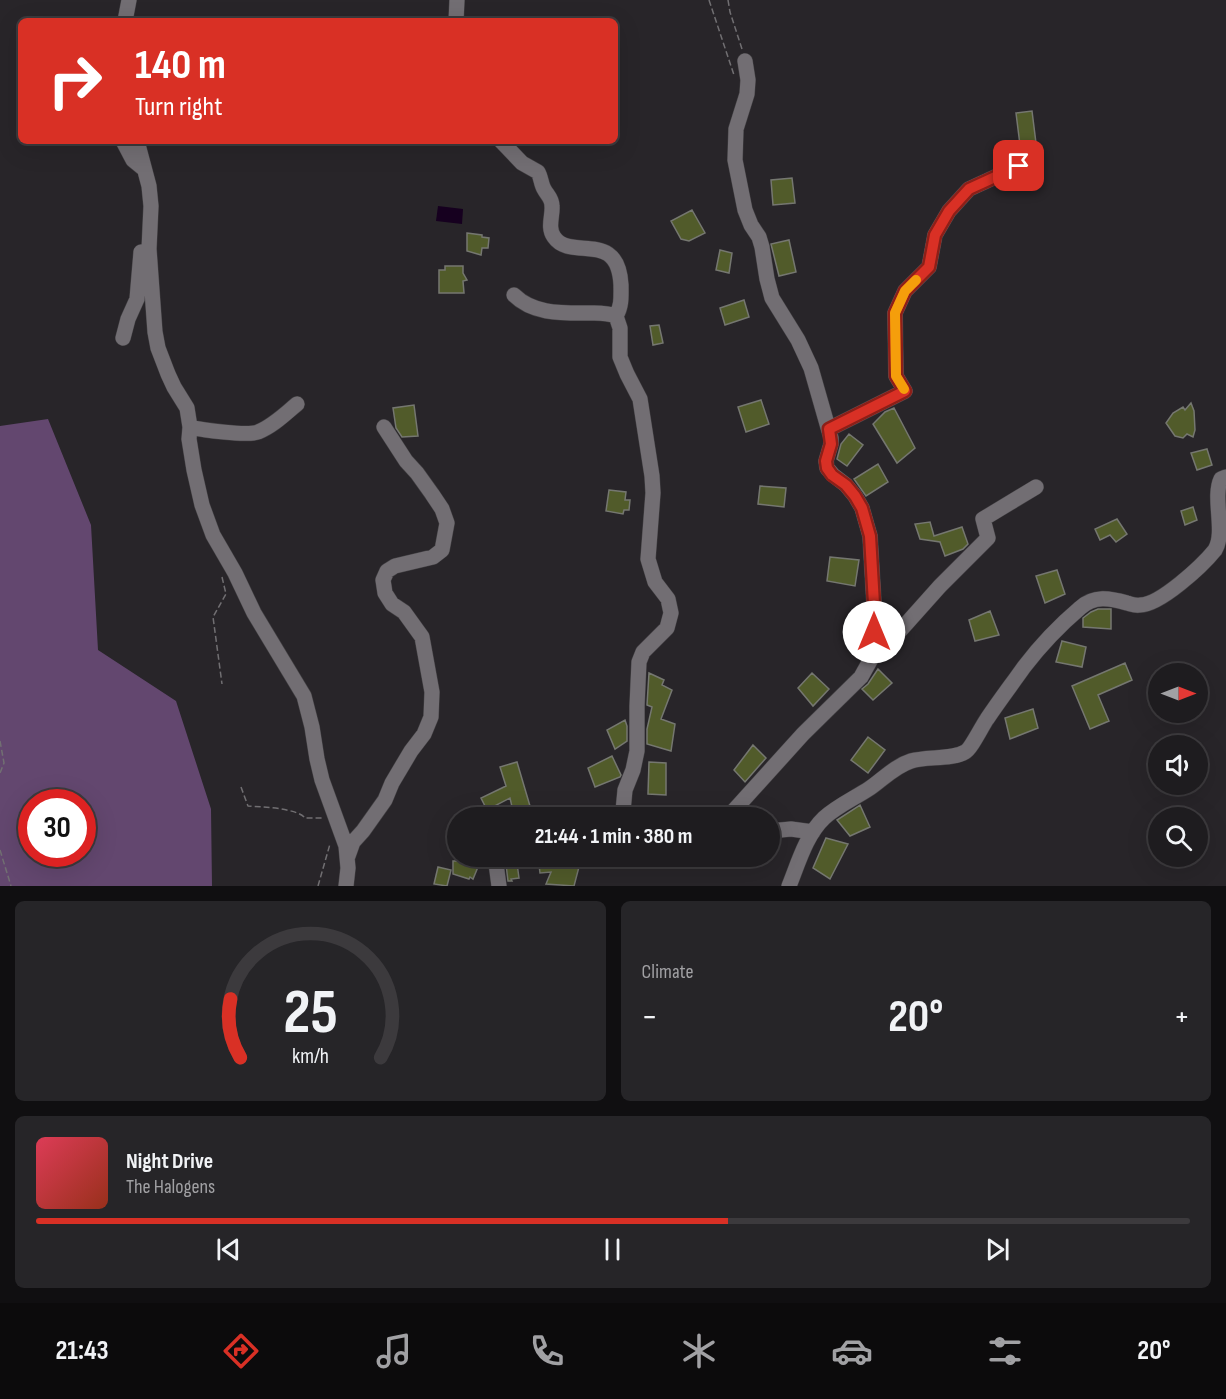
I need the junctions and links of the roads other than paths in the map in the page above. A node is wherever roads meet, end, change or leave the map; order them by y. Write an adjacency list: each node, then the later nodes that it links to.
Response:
1 (129, 0): 3 (street)
2 (457, 0): 4 (street)
3 (126, 18)
4 (456, 18)
5 (745, 62): 18 (street)
6 (125, 144): 10 (street)
7 (138, 144): 10 (street)
8 (504, 144): 13 (street)
9 (1019, 166): 18 (street)
10 (145, 170): 11 (street)
11 (149, 249): 14 (street); 16 (street)
12 (514, 294): 13 (street)
13 (616, 316): 22 (street)
14 (123, 338)
15 (297, 404): 16 (street)
16 (190, 427): 26 (street)
17 (384, 427): 26 (street)
18 (829, 429): 21 (street)
19 (1226, 477): 25 (street)
20 (1036, 487): 21 (street)
21 (871, 659): 23 (street)
22 (625, 807)
23 (737, 807)
24 (780, 831): 25 (street)
25 (813, 832): 30 (street)
26 (348, 856): 28 (street)
27 (496, 867): 29 (street)
28 (346, 886)
29 (499, 886)
30 (789, 886)

